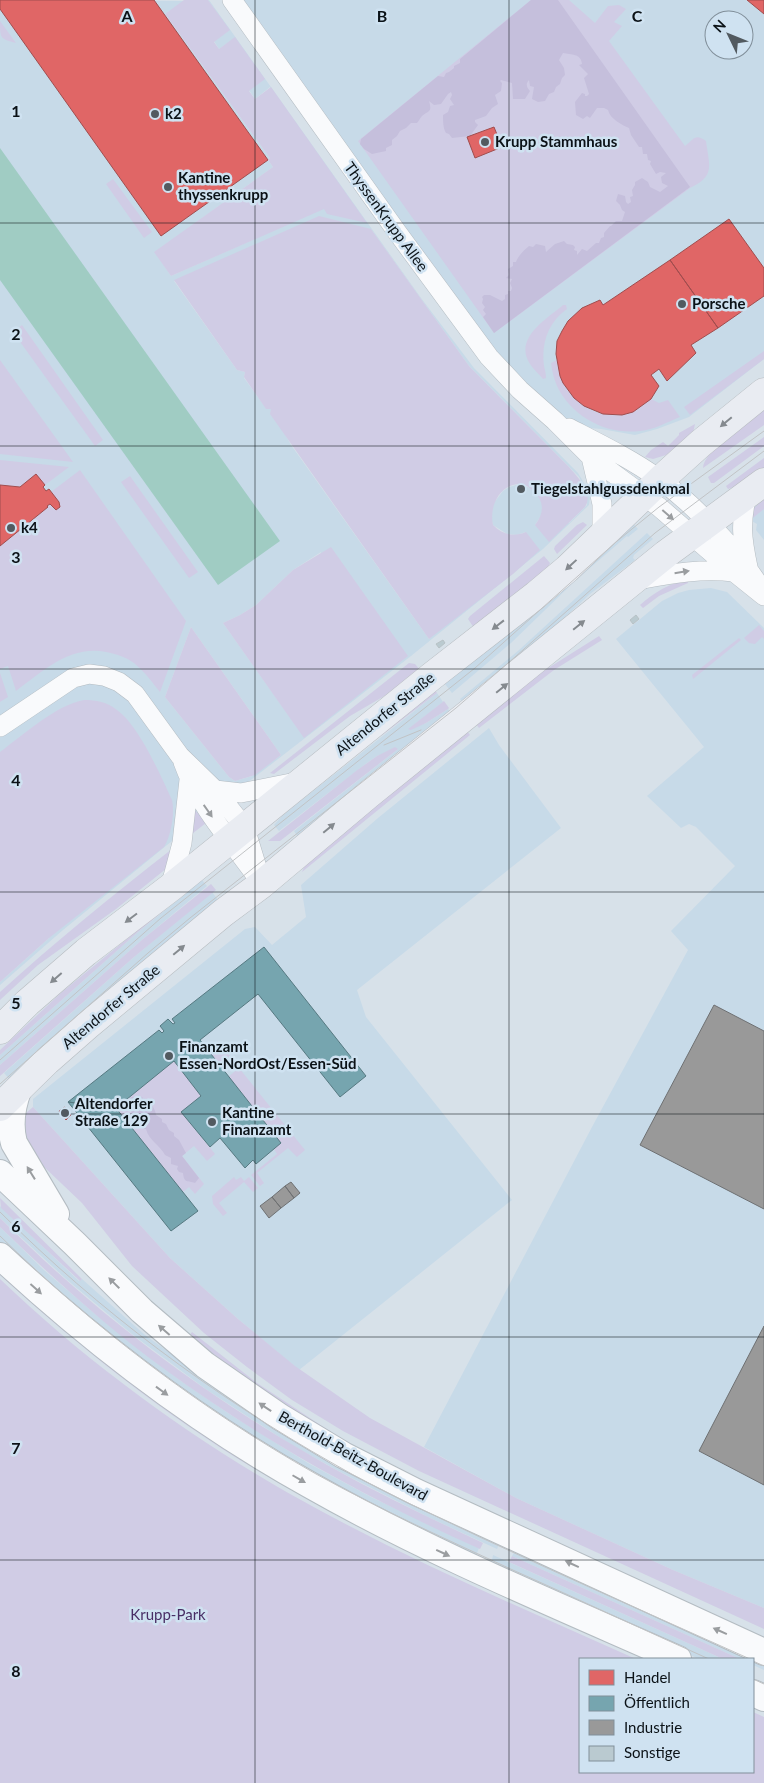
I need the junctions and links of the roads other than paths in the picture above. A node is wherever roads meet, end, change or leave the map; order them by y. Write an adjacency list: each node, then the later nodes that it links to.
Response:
1 (232, 0): 3 (street, ThyssenKrupp Allee)
2 (764, 392): 5 (main road, Altendorfer Straße, one-way to 5)
3 (555, 421): 4 (street, ThyssenKrupp Allee); 5 (street, ThyssenKrupp Allee)
4 (591, 457): 5 (street, ThyssenKrupp Allee); 8 (street)
5 (652, 487): 7 (street); 8 (main road, Altendorfer Straße)
6 (755, 488): 7 (main road, Altendorfer Straße); 9 (street)
7 (699, 528): 9 (street); 10 (main road, Altendorfer Straße)
8 (602, 536): 15 (main road, Altendorfer Straße, one-way to 15)
9 (741, 570): 10 (street, one-way to 9); 11 (street)
10 (634, 581): 18 (main road, Altendorfer Straße, one-way to 10)
11 (764, 594)
12 (0, 727): 13 (street)
13 (180, 756): 14 (street); 16 (street)
14 (189, 780): 17 (street, one-way to 17); 19 (street)
15 (302, 780): 16 (street); 17 (main road, Altendorfer Straße)
16 (215, 790): 17 (street)
17 (237, 834): 18 (street); 19 (main road, Altendorfer Straße)
18 (262, 884): 23 (main road, Altendorfer Straße, one-way to 18)
19 (170, 888): 20 (main road, Altendorfer Straße, one-way to 20)
20 (26, 1003): 21 (main road); 22 (main road, Altendorfer Straße)
21 (0, 1013)
22 (0, 1030)
23 (10, 1097): 25 (main road, one-way to 23)
24 (0, 1173): 25 (main road, Berthold-Beitz-Boulevard)
25 (75, 1244): 27 (main road, Berthold-Beitz-Boulevard, one-way to 25)
26 (0, 1256): 28 (main road, one-way to 28)
27 (764, 1652)
28 (676, 1658)

